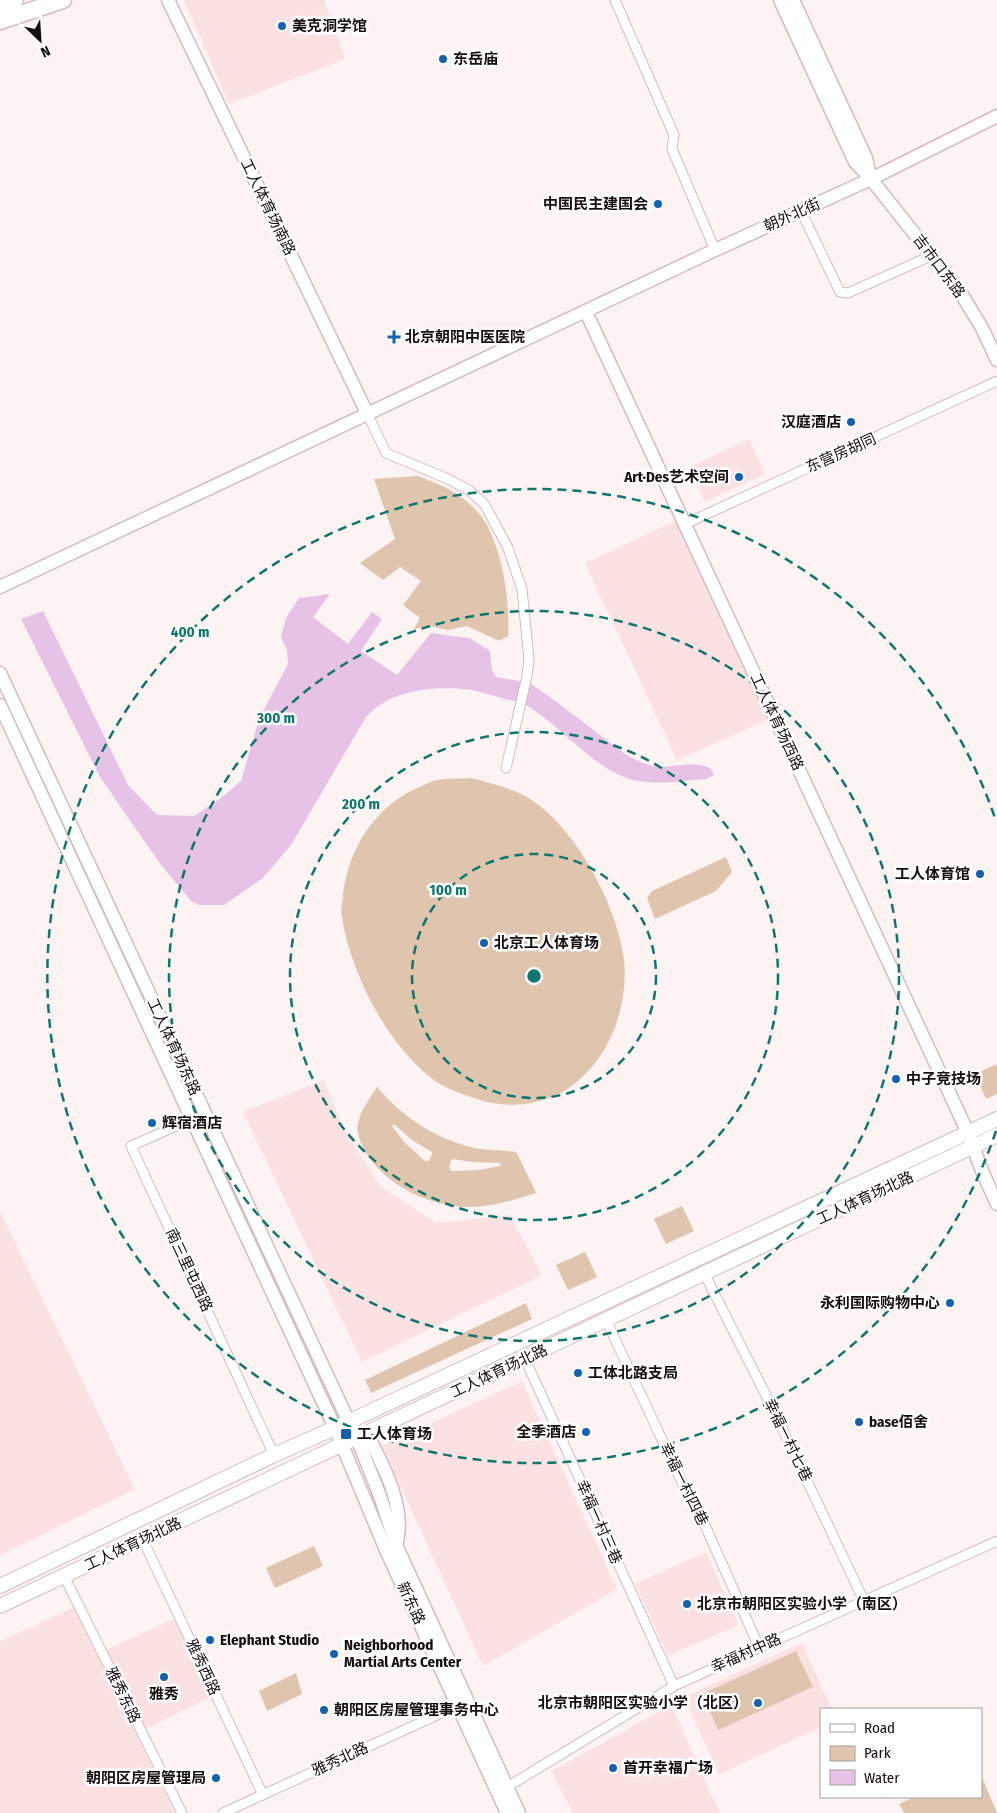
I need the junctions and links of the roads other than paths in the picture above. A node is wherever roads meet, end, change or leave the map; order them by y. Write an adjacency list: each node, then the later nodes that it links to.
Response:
1 (15, 0): 7 (highway)
2 (63, 0): 8 (highway)
3 (168, 0): 17 (main road, 工人体育场南路)
4 (614, 0): 12 (street)
5 (780, 0): 10 (main road, 吉市口东路)
6 (792, 0): 10 (main road, 吉市口东路)
7 (0, 5)
8 (0, 22)
9 (997, 116): 10 (main road, 朝外北街)
10 (871, 179): 11 (main road, 朝外北街); 13 (main road, 吉市口东路)
11 (802, 211): 12 (main road, 朝外北街); 13 (street)
12 (715, 250): 14 (main road, 朝外北街)
13 (932, 255): 15 (main road, 吉市口东路)
14 (586, 312): 17 (main road); 18 (main road, 工人体育场西路)
15 (997, 360)
16 (997, 381): 18 (street, 东营房胡同)
17 (368, 413): 19 (main road); 22 (street)
18 (685, 524): 25 (main road, 工人体育场西路)
19 (0, 587)
20 (0, 672): 32 (main road, 工人体育场东路)
21 (0, 705): 23 (main road, 工人体育场东路)
22 (506, 768)
23 (192, 1119): 33 (main road, 工人体育场东路); 36 (street, 南三里屯西路)
24 (997, 1119): 25 (main road, 工人体育场北路)
25 (968, 1133): 27 (main road, 工人体育场西路); 32 (main road, 工人体育场北路)
26 (997, 1135): 27 (main road, 工人体育场北路)
27 (973, 1147): 28 (main road, 工人体育场西路); 30 (main road, 工人体育场北路)
28 (997, 1204)
29 (708, 1281): 41 (street, 幸福一村七巷)
30 (606, 1320): 31 (main road, 工人体育场北路); 43 (street, 幸福一村四巷)
31 (526, 1359): 34 (main road, 工人体育场北路); 44 (street, 幸福一村三巷)
32 (348, 1422): 33 (main road, 工人体育场北路); 34 (main road, 工人体育场东路)
33 (335, 1428): 35 (main road, 工人体育场东路); 36 (main road, 工人体育场北路)
34 (361, 1437): 35 (main road, 工人体育场北路); 46 (main road, 新东路)
35 (343, 1446): 37 (main road, 工人体育场北路); 45 (main road, 新东路)
36 (274, 1455): 40 (main road, 工人体育场北路)
37 (142, 1540): 39 (main road, 工人体育场北路); 47 (street, 雅秀西路)
38 (997, 1541): 41 (street, 幸福村中路)
39 (64, 1576): 42 (main road, 工人体育场北路); 48 (street, 雅秀东路)
40 (0, 1586)
41 (864, 1601): 43 (street, 幸福村中路)
42 (0, 1606)
43 (759, 1647): 44 (street, 幸福村中路)
44 (674, 1686): 46 (street, 幸福村中路)
45 (457, 1706): 47 (street, 雅秀北路); 50 (main road, 新东路)
46 (507, 1787): 51 (main road, 新东路)
47 (263, 1795): 49 (street, 雅秀北路)
48 (182, 1813)
49 (223, 1813)
50 (507, 1813)
51 (519, 1813)

